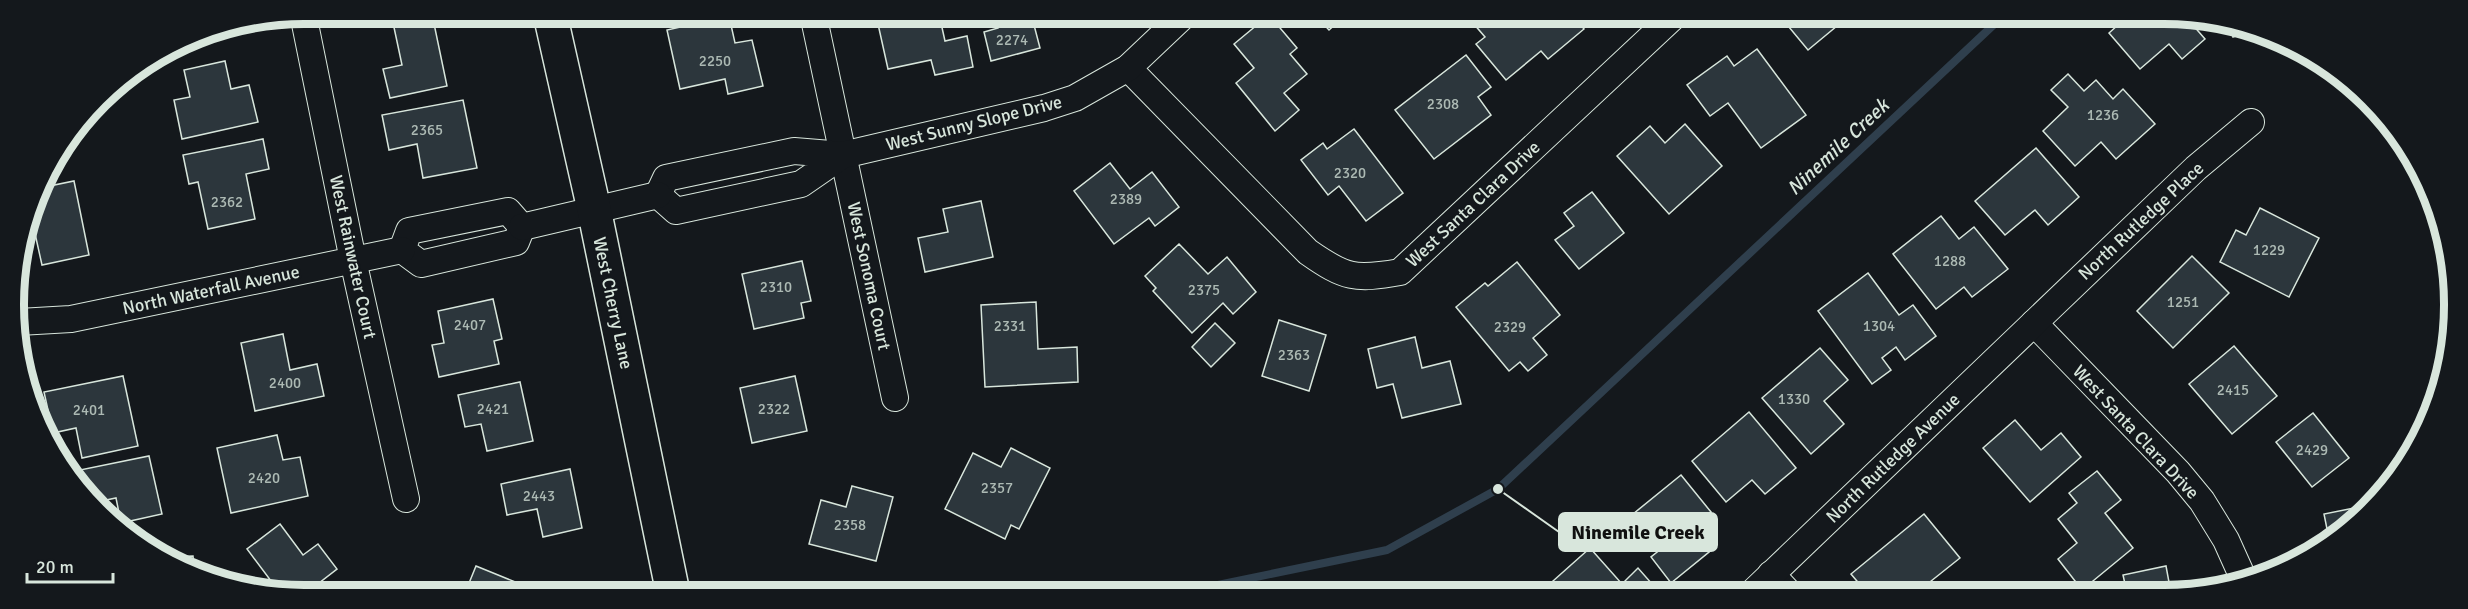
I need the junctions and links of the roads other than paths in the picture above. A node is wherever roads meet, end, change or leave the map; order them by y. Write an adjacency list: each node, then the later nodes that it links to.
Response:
1 (305, 24): 13 (street, West Rainwater Court)
2 (552, 24): 10 (main road, West Cherry Lane)
3 (815, 24): 8 (street, West Sonoma Court)
4 (1174, 24): 6 (street, West Sunny Slope Drive)
5 (1665, 24): 6 (street, West Santa Clara Drive)
6 (1128, 68): 8 (street, West Sunny Slope Drive)
7 (2251, 122): 15 (street, North Rutledge Place)
8 (843, 155): 9 (street, West Sunny Slope Drive); 9 (street, West Sunny Slope Drive); 16 (street, West Sonoma Court)
9 (658, 195): 10 (street)
10 (594, 209): 11 (street); 20 (main road, West Cherry Lane)
11 (522, 227): 12 (street); 12 (street)
12 (402, 250): 13 (street, North Waterfall Avenue)
13 (353, 260): 14 (street, North Waterfall Avenue); 17 (street, West Rainwater Court)
14 (25, 322)
15 (2034, 323): 18 (street, North Rutledge Avenue); 19 (street, West Santa Clara Drive)
16 (895, 398)
17 (406, 499)
18 (1771, 574): 21 (street, North Rutledge Avenue); 22 (street)
19 (2241, 574)
20 (671, 585)
21 (1760, 585)
22 (1781, 585)

